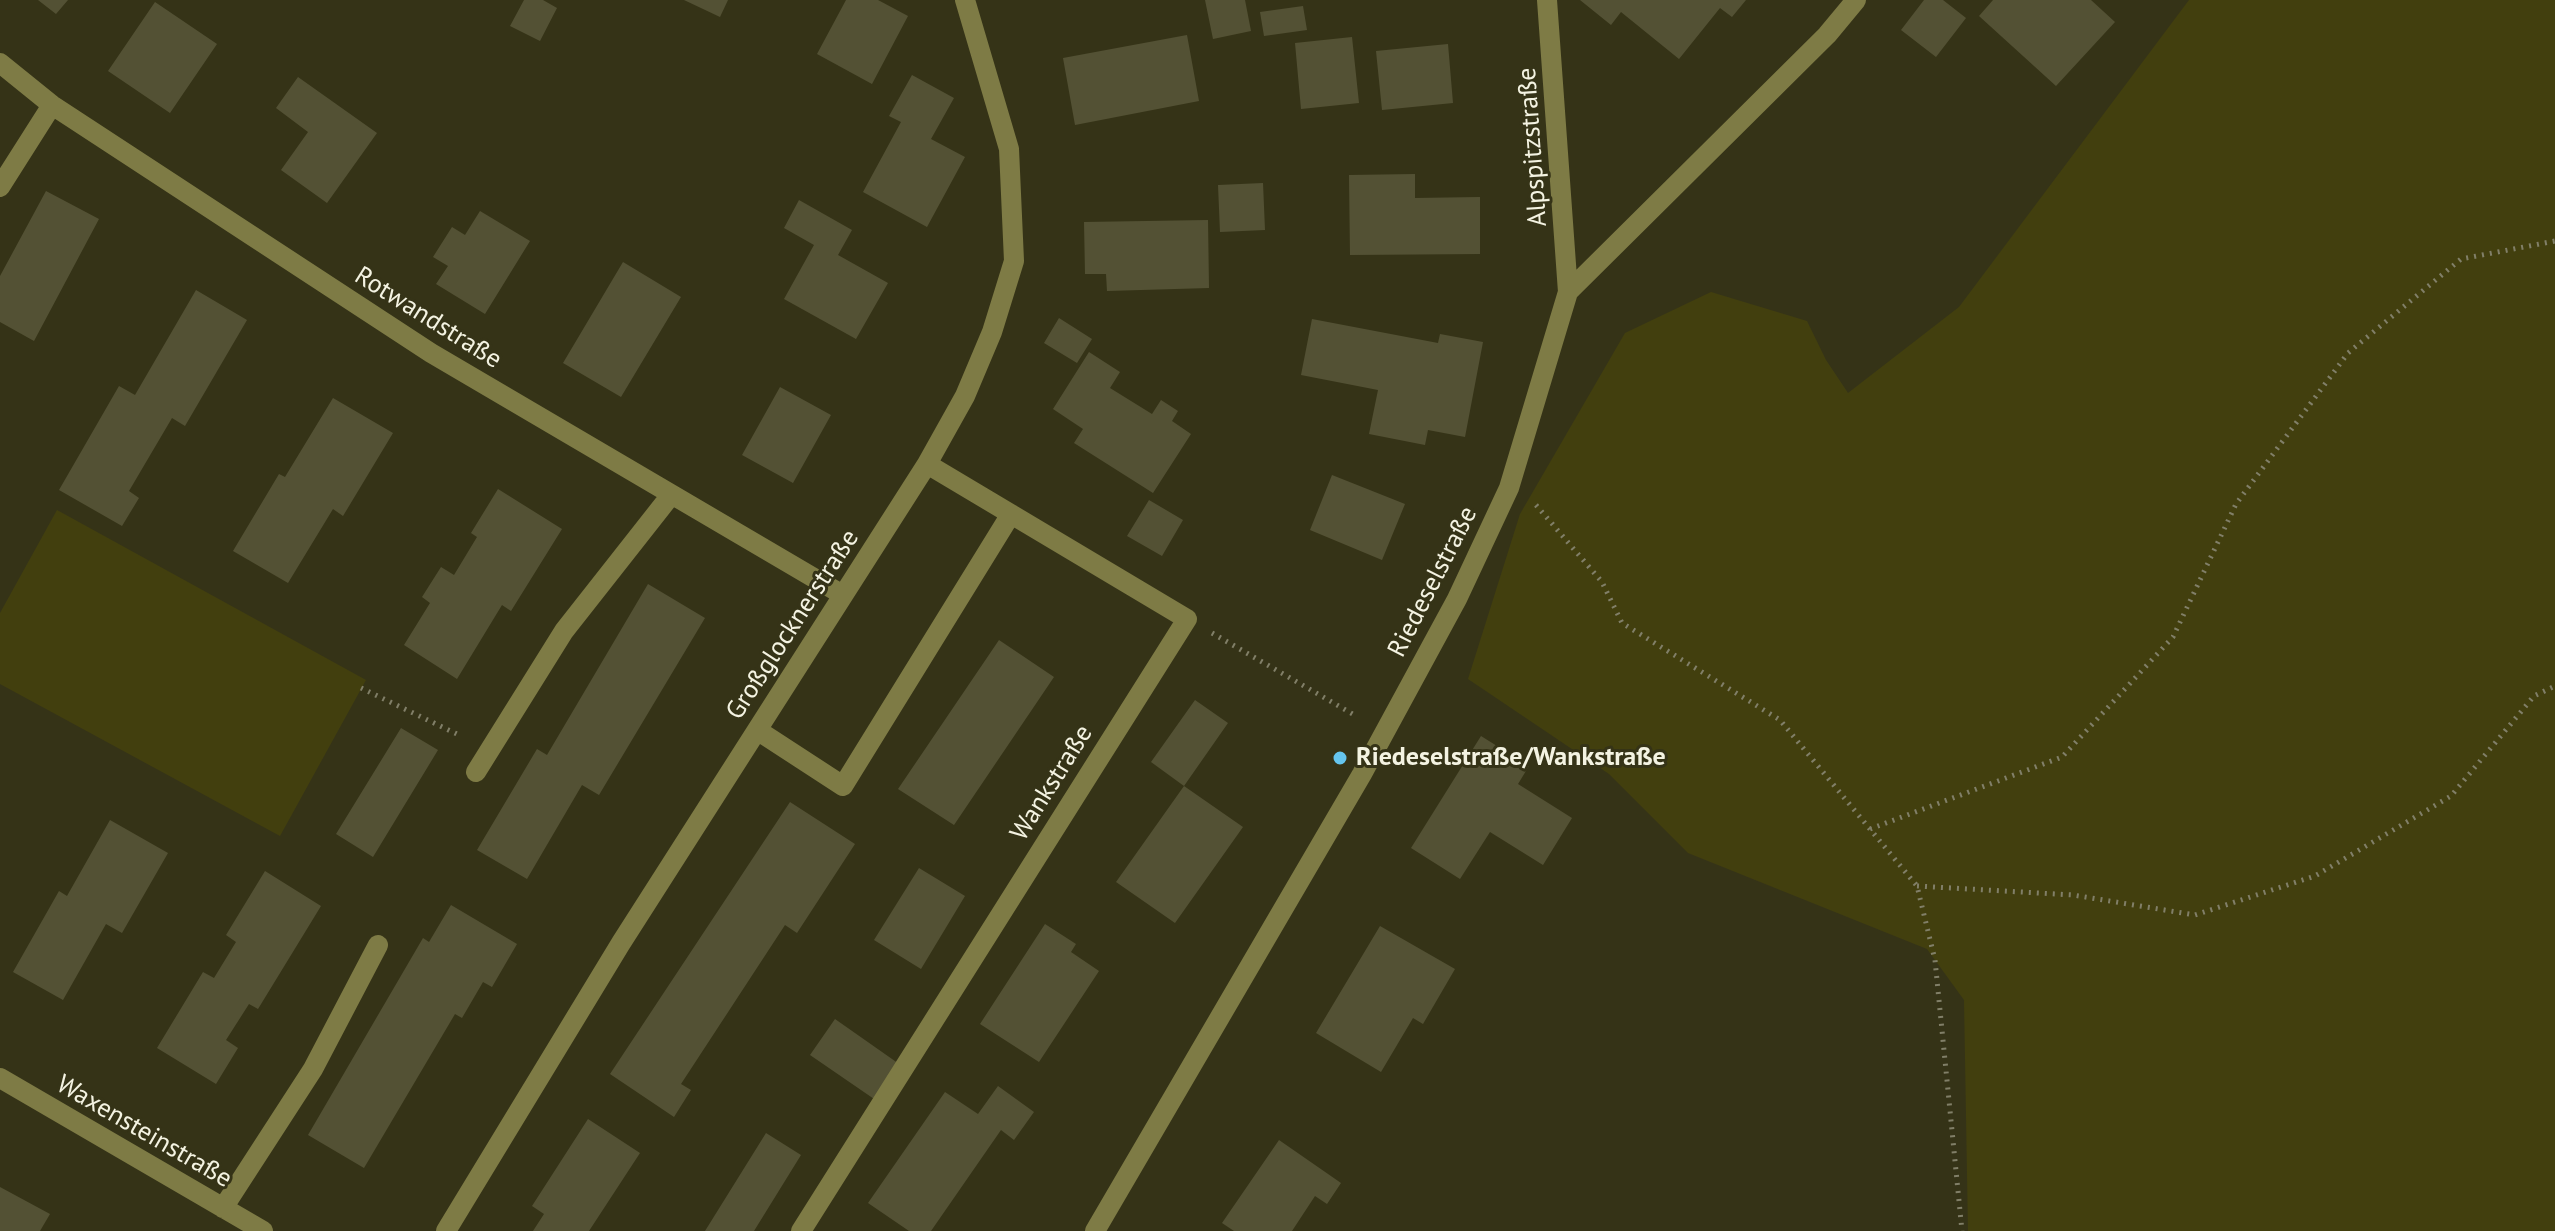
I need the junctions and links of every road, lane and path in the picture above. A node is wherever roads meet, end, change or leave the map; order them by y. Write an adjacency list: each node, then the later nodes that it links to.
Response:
1 (965, 0): 9 (street, Großglocknerstraße)
2 (1547, 0): 8 (street, Alpspitzstraße)
3 (1856, 0): 8 (street, Riedeselstraße)
4 (0, 63): 5 (street, Rotwandstraße)
5 (52, 105): 6 (street); 11 (street, Rotwandstraße)
6 (0, 187)
7 (2555, 241): 21 (path)
8 (1568, 292): 10 (street, Riedeselstraße)
9 (927, 464): 12 (street); 13 (street, Großglocknerstraße)
10 (1509, 488): 18 (street, Riedeselstraße); 21 (path)
11 (671, 495): 13 (street, Rotwandstraße); 19 (street)
12 (1011, 514): 14 (street); 17 (street)
13 (843, 595): 17 (street, Großglocknerstraße)
14 (1187, 619): 18 (path); 28 (street, Wankstraße)
15 (2555, 686): 22 (path)
16 (361, 688): 19 (path)
17 (757, 730): 27 (street, Großglocknerstraße)
18 (1385, 732): 29 (street, Riedeselstraße)
19 (489, 750): 20 (street)
20 (476, 772)
21 (1870, 829): 22 (path)
22 (1917, 886): 30 (path)
23 (378, 945): 25 (street)
24 (0, 1078): 25 (street, Waxensteinstraße)
25 (223, 1208): 26 (street, Waxensteinstraße)
26 (263, 1231)
27 (446, 1231)
28 (801, 1231)
29 (1095, 1231)
30 (1962, 1231)

